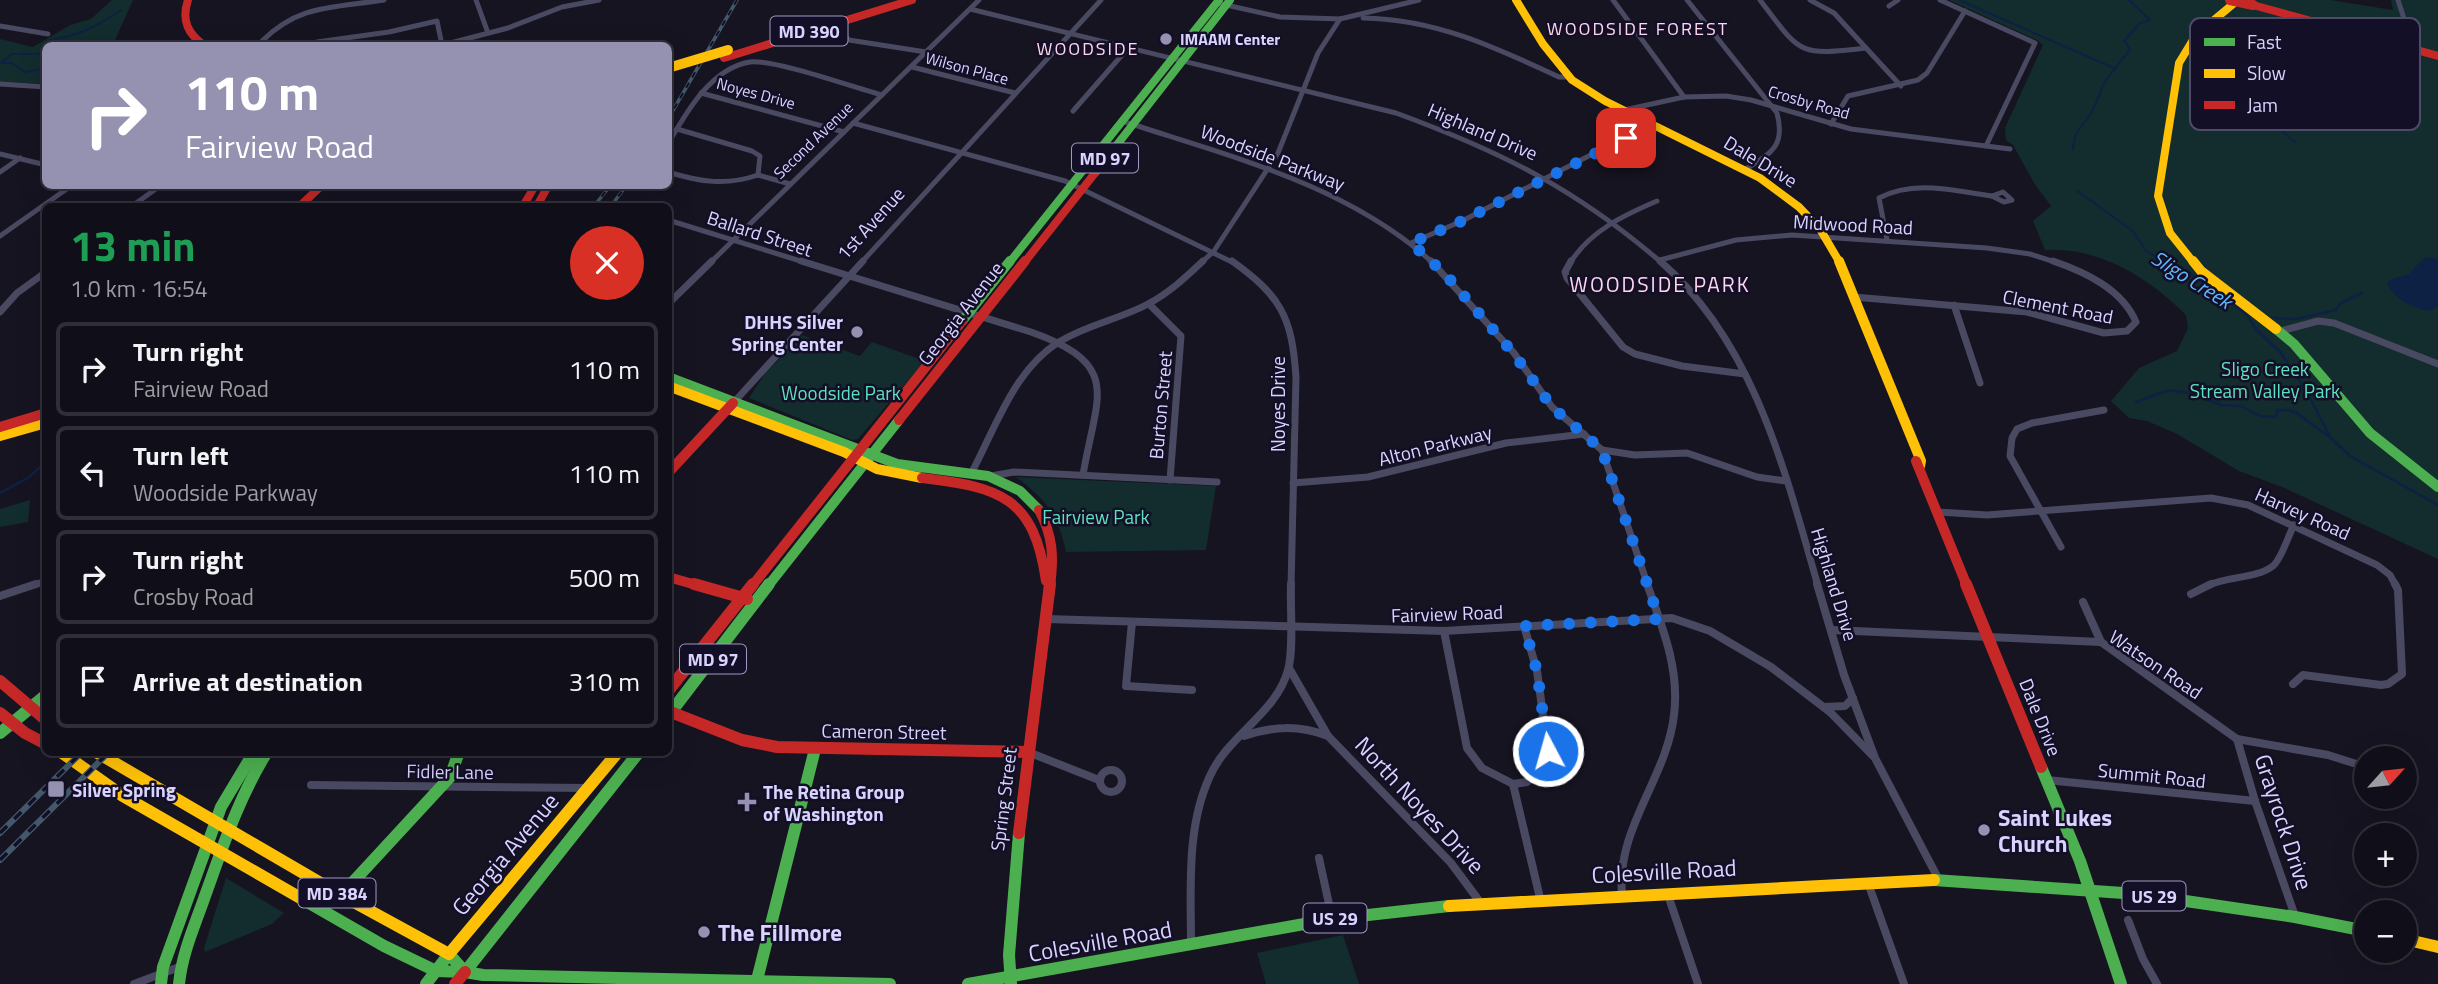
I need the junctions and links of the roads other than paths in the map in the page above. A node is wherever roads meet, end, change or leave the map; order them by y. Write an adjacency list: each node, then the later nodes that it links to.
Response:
1 (188, 0): 36 (main road)
2 (384, 0): 37 (street)
3 (476, 0): 31 (street)
4 (599, 0): 31 (street)
5 (912, 0): 19 (main road, MD 390)
6 (979, 0): 23 (street, Second Avenue)
7 (1101, 0): 33 (street, 1st Avenue)
8 (1419, 0): 29 (street)
9 (1516, 0): 51 (main road, Dale Drive)
10 (1613, 0): 59 (street)
11 (1687, 0): 60 (street)
12 (1760, 0): 43 (street)
13 (1810, 0): 43 (street)
14 (1898, 0): 22 (street)
15 (1940, 0): 24 (street)
16 (2230, 0): 21 (main road, bridge)
17 (2238, 0): 25 (main road)
18 (2398, 0): 28 (street)
19 (892, 2): 50 (main road, MD 390, bridge)
20 (1223, 2): 29 (street); 48 (main road, Georgia Avenue / MD 97)
21 (2258, 2): 26 (main road); 27 (main road)
22 (1889, 6)
23 (970, 9): 33 (street, Highland Drive); 46 (street, Second Avenue)
24 (1965, 11): 53 (street); 69 (street)
25 (2213, 18)
26 (2311, 18)
27 (2319, 18)
28 (2404, 18)
29 (1340, 19): 51 (street); 55 (street)
30 (0, 26): 32 (street)
31 (488, 33): 40 (street)
32 (48, 34)
33 (1070, 34): 42 (street, Highland Drive); 57 (street, 1st Avenue)
34 (843, 35): 46 (street)
35 (2190, 41): 111 (main road)
36 (198, 42)
37 (261, 42)
38 (317, 42): 39 (street)
39 (440, 42)
40 (452, 42)
41 (2420, 44): 44 (main road)
42 (1129, 47): 48 (street, Highland Drive); 61 (street)
43 (1866, 48): 53 (street)
44 (2438, 49)
45 (2420, 51): 47 (main road)
46 (926, 52): 49 (street, Second Avenue)
47 (2438, 57)
48 (1178, 59): 55 (street, Highland Drive); 64 (main road, Georgia Avenue / MD 97)
49 (912, 66): 57 (street, Wilson Place); 58 (street, Second Avenue)
50 (672, 71)
51 (1569, 77): 62 (main road, Dale Drive)
52 (0, 84): 54 (street)
53 (1901, 86): 65 (street)
54 (42, 87)
55 (1304, 90): 75 (street); 80 (street, Highland Drive)
56 (701, 93): 58 (street); 66 (street); 67 (street, Noyes Drive)
57 (1015, 93): 71 (street, 1st Avenue)
58 (882, 95): 63 (street, Second Avenue)
59 (1684, 97): 60 (street, Crosby Road); 62 (street, Crosby Road)
60 (1771, 106): 65 (street, Crosby Road); 76 (street)
61 (1073, 111)
62 (1638, 117): 76 (main road, Dale Drive); 80 (street, Crosby Road)
63 (853, 123): 67 (street, Second Avenue); 71 (street, Noyes Drive)
64 (1127, 123): 75 (street, Woodside Parkway); 82 (main road, Georgia Avenue / MD 97)
65 (1831, 124): 69 (street, Crosby Road)
66 (677, 129): 68 (street); 79 (street)
67 (844, 132): 81 (street, Second Avenue)
68 (672, 137)
69 (1986, 146): 70 (street, Crosby Road)
70 (2010, 149)
71 (960, 153): 82 (street, Noyes Drive); 103 (street, 1st Avenue)
72 (0, 154): 73 (street)
73 (20, 158): 74 (street); 77 (street)
74 (42, 163)
75 (1267, 169): 98 (street, Woodside Parkway); 99 (street)
76 (1744, 170): 95 (main road, Dale Drive)
77 (0, 172)
78 (672, 173): 79 (street)
79 (758, 175): 81 (street)
80 (1550, 177): 93 (street, Highland Drive); 98 (street, Crosby Road)
81 (790, 184): 97 (street, Second Avenue)
82 (1077, 186): 99 (street, Noyes Drive); 109 (main road, Georgia Avenue / MD 97); 110 (main road, Georgia Avenue / MD 97)
83 (67, 189): 88 (street)
84 (156, 189): 89 (street)
85 (318, 189): 90 (main road)
86 (1992, 196): 96 (street)
87 (1657, 201): 93 (street)
88 (47, 203)
89 (136, 203)
90 (303, 203)
91 (42, 206): 94 (street)
92 (672, 221): 97 (street, Ballard Street)
93 (1613, 221): 101 (street, Highland Drive); 114 (street)
94 (0, 236)
95 (1825, 237): 96 (street, Midwood Road); 101 (street, Midwood Road); 104 (main road, Dale Drive)
96 (1887, 240): 100 (street, Midwood Road)
97 (733, 241): 103 (street, Ballard Street); 105 (street, Second Avenue)
98 (1411, 243): 123 (street, Woodside Parkway)
99 (1214, 251): 106 (street); 135 (street, Noyes Drive)
100 (2046, 258): 107 (street, Clement Road)
101 (1660, 260): 114 (street, Highland Drive)
102 (42, 275): 108 (street)
103 (848, 277): 109 (street, Ballard Street); 118 (street, 1st Avenue)
104 (1854, 297): 107 (street, Clement Road); 137 (main road, Dale Drive)
105 (672, 300)
106 (1149, 304): 112 (street); 132 (street, Burton Street)
107 (1954, 305): 116 (street)
108 (0, 312)
109 (969, 314): 110 (street, Ballard Street); 126 (main road, Georgia Avenue / MD 97)
110 (983, 317): 112 (street, Ballard Street); 127 (main road, Georgia Avenue / MD 97)
111 (2281, 331): 113 (street); 136 (main road)
112 (1059, 342): 129 (street); 130 (street, Ballard Street)
113 (2438, 364)
114 (1745, 374): 133 (street, Highland Drive)
115 (672, 379): 118 (main road, Spring Street)
116 (1980, 383)
117 (672, 387): 118 (main road, Spring Street)
118 (732, 405): 126 (main road, Spring Street); 128 (main road, 1st Avenue)
119 (2104, 410): 138 (street)
120 (42, 414): 122 (main road)
121 (42, 424): 124 (main road)
122 (0, 426)
123 (1584, 434): 125 (street, Woodside Parkway); 135 (street, Alton Parkway)
124 (0, 436)
125 (1602, 450): 133 (street); 149 (street, Woodside Parkway)
126 (856, 453): 127 (main road, Spring Street); 145 (main road, Georgia Avenue / MD 97)
127 (869, 459): 129 (main road, Spring Street); 147 (main road, Georgia Avenue / MD 97); 148 (main road, Spring Street)
128 (672, 469)
129 (973, 470): 131 (main road, Spring Street)
130 (1083, 475): 131 (street); 132 (street)
131 (991, 476): 148 (main road, Spring Street)
132 (1170, 480): 134 (street)
133 (1786, 481): 153 (street, Highland Drive)
134 (1217, 482)
135 (1293, 483): 151 (street, Noyes Drive)
136 (2438, 487)
137 (1938, 512): 138 (street, Harvey Road); 155 (main road, Dale Drive)
138 (2042, 512): 139 (street, Harvey Road); 140 (street)
139 (2294, 525): 143 (street); 159 (street, Harvey Road)
140 (2062, 547)
141 (672, 578): 145 (main road)
142 (42, 583): 144 (street)
143 (2191, 594)
144 (0, 596)
145 (741, 597): 147 (main road); 160 (main road, Georgia Avenue / MD 97)
146 (2082, 601): 156 (street)
147 (757, 602): 166 (main road, Georgia Avenue / MD 97)
148 (1046, 619): 150 (street, Fairview Road); 177 (main road, Spring Street)
149 (1659, 619): 152 (street, Fairview Road); 164 (street, Fairview Road); 204 (street, Woodside Parkway)
150 (1132, 622): 151 (street, Fairview Road); 161 (street)
151 (1290, 626): 154 (street, Fairview Road); 157 (street, Noyes Drive)
152 (1524, 626): 154 (street, Fairview Road); 190 (street)
153 (1832, 630): 155 (street, Watson Road); 162 (street, Highland Drive)
154 (1444, 631): 190 (street)
155 (1988, 637): 156 (street, Watson Road); 189 (main road, Dale Drive)
156 (2101, 642): 174 (street, Watson Road)
157 (1289, 668): 172 (street, North Noyes Drive); 173 (street, Noyes Drive)
158 (0, 681): 165 (main road)
159 (2293, 684)
160 (672, 686)
161 (1192, 690)
162 (1853, 698): 164 (street); 186 (street, Highland Drive)
163 (42, 699): 165 (main road)
164 (1824, 707): 186 (street, Fairview Road)
165 (32, 708): 169 (main road); 170 (main road)
166 (672, 710)
167 (0, 713): 170 (main road)
168 (672, 714): 176 (main road, Cameron Street)
169 (42, 717)
170 (12, 723): 171 (main road); 175 (main road)
171 (0, 733)
172 (1328, 736): 173 (street, North Noyes Drive); 207 (street, North Noyes Drive)
173 (1240, 737): 213 (street, Noyes Drive)
174 (2237, 739): 187 (street, Watson Road); 194 (street, Grayrock Drive)
175 (42, 742)
176 (815, 749): 177 (main road, Cameron Street); 221 (main road)
177 (1028, 752): 188 (street, Cameron Street); 220 (main road, Spring Street)
178 (67, 756): 197 (main road, MD 384)
179 (103, 756): 196 (main road, MD 384)
180 (251, 756): 196 (main road)
181 (264, 756): 196 (main road)
182 (458, 756): 192 (main road)
183 (615, 756): 193 (main road, Georgia Avenue)
184 (616, 756): 195 (main road)
185 (636, 756): 195 (main road, Georgia Avenue)
186 (1876, 759): 200 (street, Highland Drive)
187 (2354, 764)
188 (1099, 779)
189 (2047, 780): 194 (street, Summit Road); 202 (main road, Dale Drive)
190 (1513, 784): 206 (street)
191 (311, 785): 192 (street, Fidler Lane)
192 (438, 787): 193 (street, Fidler Lane); 205 (main road)
193 (589, 788): 215 (main road, Georgia Avenue)
194 (2255, 801): 208 (street, Grayrock Drive)
195 (581, 823): 218 (main road, Georgia Avenue)
196 (221, 825): 197 (main road); 198 (main road); 205 (main road, MD 384)
197 (208, 845): 198 (main road, MD 384); 219 (main road)
198 (220, 851): 216 (main road); 217 (main road, MD 384)
199 (1318, 858): 209 (street)
200 (1939, 880): 201 (main road, Colesville Road / US 29); 202 (main road, Colesville Road / US 29)
201 (1868, 883): 203 (main road, Colesville Road / US 29); 222 (street)
202 (2088, 890): 208 (main road, Colesville Road / US 29); 230 (main road, Dale Drive)
203 (1667, 892): 204 (main road, Colesville Road / US 29); 229 (street)
204 (1622, 894): 206 (main road, Colesville Road / US 29)
205 (341, 895): 215 (main road, MD 384)
206 (1540, 898): 207 (main road, Colesville Road / US 29)
207 (1481, 903): 209 (main road, Colesville Road / US 29)
208 (2295, 917): 211 (main road, Colesville Road / US 29)
209 (1332, 919): 213 (main road, Colesville Road / US 29)
210 (2128, 920): 231 (street)
211 (2354, 929)
212 (2417, 942): 214 (main road)
213 (1191, 946): 220 (main road, Colesville Road / US 29)
214 (2438, 947)
215 (449, 954): 217 (main road, Georgia Avenue); 218 (main road)
216 (181, 966): 219 (street); 224 (main road)
217 (436, 971): 218 (main road, MD 384); 225 (main road, Georgia Avenue)
218 (465, 972): 221 (main road); 226 (main road, Georgia Avenue)
219 (161, 979): 223 (street)
220 (1011, 981): 228 (main road, Colesville Road / US 29)
221 (757, 982): 227 (main road)
222 (1904, 982)
223 (134, 984)
224 (179, 984)
225 (426, 984)
226 (456, 984)
227 (890, 984)
228 (968, 984)
229 (1698, 984)
230 (2121, 984)
231 (2157, 984)

